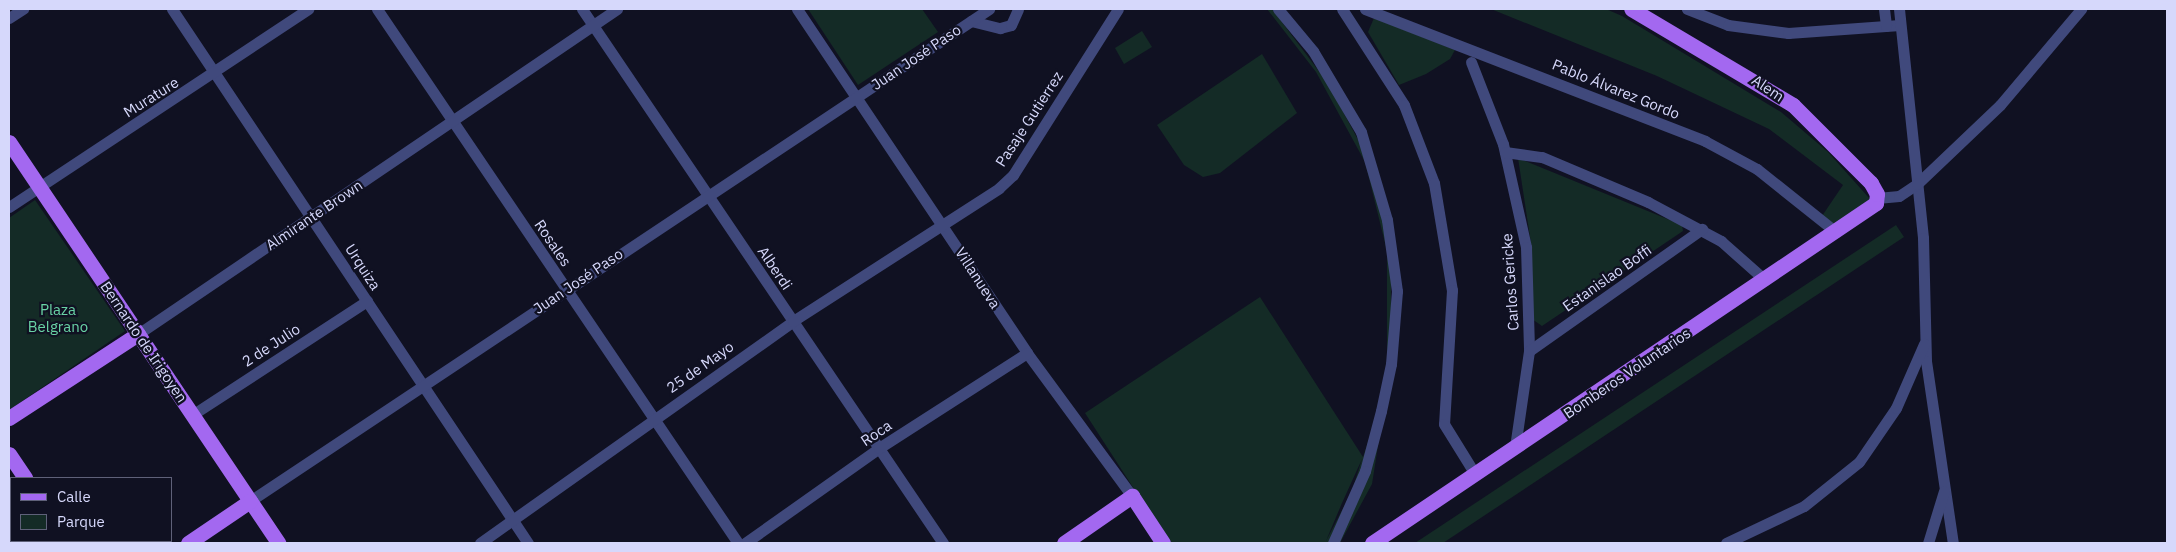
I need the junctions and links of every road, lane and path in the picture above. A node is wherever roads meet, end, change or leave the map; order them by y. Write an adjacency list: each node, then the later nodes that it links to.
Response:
1 (23, 9): 19 (street)
2 (172, 9): 25 (street, Urquiza)
3 (308, 9): 25 (street, Murature)
4 (377, 9): 27 (street, Rosales)
5 (582, 9): 21 (street, Alberdi)
6 (617, 9): 21 (street, Almirante Brown)
7 (797, 9): 26 (street, Villanueva)
8 (989, 9): 20 (street, Juan José Paso)
9 (1018, 9): 20 (street, Juan José Paso)
10 (1118, 9): 36 (street, Pasaje Gutierrez)
11 (1278, 9): 69 (street)
12 (1342, 9): 54 (street)
13 (1365, 9): 38 (street, Pablo Álvarez Gordo)
14 (1631, 9): 33 (main road, Alem)
15 (1687, 9): 23 (street)
16 (1884, 9): 23 (street)
17 (1899, 9): 22 (street)
18 (2081, 9): 30 (street)
19 (9, 18)
20 (971, 21): 26 (street, Juan José Paso)
21 (593, 24): 27 (street, Almirante Brown); 32 (street, Alberdi)
22 (1900, 25): 23 (street); 30 (street)
23 (1886, 26)
24 (1471, 62): 29 (street, Carlos Gericke)
25 (216, 74): 31 (street, Murature); 35 (street, Urquiza)
26 (856, 98): 32 (street, Juan José Paso); 36 (street, Villanueva)
27 (453, 121): 35 (street, Almirante Brown); 40 (street, Rosales)
28 (9, 142): 31 (main road, Bernardo de Irigoyen)
29 (1505, 152): 37 (street); 45 (street, Carlos Gericke)
30 (1917, 184): 33 (street); 44 (street)
31 (39, 186): 34 (street, Murature); 43 (main road, Bernardo de Irigoyen)
32 (708, 194): 40 (street, Juan José Paso); 42 (street, Alberdi)
33 (1877, 198): 38 (main road, Bomberos Voluntarios)
34 (9, 207)
35 (312, 217): 41 (street, Urquiza); 43 (street, Almirante Brown)
36 (944, 226): 42 (street, 25 de Mayo); 46 (street, Villanueva)
37 (1702, 230): 39 (street); 45 (street, Estanislao Boffi)
38 (1836, 232): 39 (main road, Bomberos Voluntarios)
39 (1765, 280): 52 (main road, Bomberos Voluntarios)
40 (566, 288): 47 (street, Juan José Paso); 50 (street, Rosales)
41 (367, 300): 47 (street, Urquiza); 48 (street, 2 de Julio)
42 (793, 321): 50 (street, 25 de Mayo); 51 (street, Alberdi)
43 (138, 334): 48 (main road, Bernardo de Irigoyen); 49 (main road, Almirante Brown)
44 (1925, 342): 56 (street); 71 (street)
45 (1529, 352): 52 (street, Carlos Gericke)
46 (1027, 353): 51 (street, Roca); 57 (street, Villanueva)
47 (423, 386): 58 (street, Juan José Paso); 59 (street, Urquiza)
48 (192, 415): 58 (main road, Bernardo de Irigoyen)
49 (9, 418)
50 (654, 418): 59 (street, 25 de Mayo); 64 (street, Rosales)
51 (879, 448): 65 (street, Roca); 66 (street, Alberdi)
52 (1514, 448): 54 (main road, Bomberos Voluntarios)
53 (9, 454): 55 (main road)
54 (1475, 474): 70 (main road, Bomberos Voluntarios)
55 (24, 477)
56 (1946, 480): 72 (street); 73 (street)
57 (1132, 496): 67 (main road); 68 (main road, Villanueva)
58 (250, 501): 60 (main road, Juan José Paso); 61 (main road, Bernardo de Irigoyen)
59 (513, 520): 62 (street, 25 de Mayo); 63 (street, Urquiza)
60 (188, 543)
61 (278, 543)
62 (480, 543)
63 (528, 543)
64 (738, 543)
65 (745, 543)
66 (943, 543)
67 (1064, 543)
68 (1163, 543)
69 (1333, 543)
70 (1372, 543)
71 (1726, 543)
72 (1928, 543)
73 (1953, 543)

